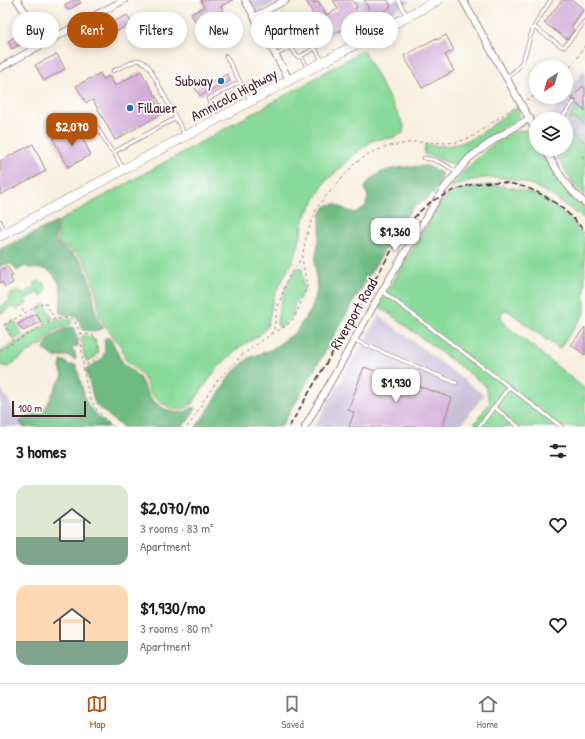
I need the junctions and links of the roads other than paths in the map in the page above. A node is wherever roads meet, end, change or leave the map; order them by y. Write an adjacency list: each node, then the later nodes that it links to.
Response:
1 (17, 0): 9 (street)
2 (124, 0): 15 (street)
3 (245, 0): 10 (street)
4 (286, 0): 11 (street)
5 (398, 0): 12 (lane)
6 (438, 0): 12 (main road, Amnicola Highway)
7 (463, 0): 30 (street)
8 (551, 0): 14 (lane)
9 (25, 12)
10 (251, 12)
11 (263, 12)
12 (408, 17): 26 (main road, Amnicola Highway)
13 (585, 21): 14 (lane)
14 (534, 27): 30 (lane)
15 (59, 34)
16 (37, 48): 27 (street)
17 (272, 48): 23 (street)
18 (289, 48): 23 (lane); 25 (lane)
19 (308, 48): 22 (lane)
20 (315, 48): 22 (lane); 26 (lane)
21 (301, 50): 25 (lane)
22 (310, 51): 25 (lane)
23 (276, 55): 31 (street)
24 (226, 56): 32 (lane)
25 (302, 56): 29 (lane)
26 (323, 63): 29 (main road, Amnicola Highway)
27 (0, 68)
28 (113, 71): 41 (lane)
29 (309, 71): 31 (main road, Amnicola Highway)
30 (506, 77): 40 (street)
31 (290, 81): 35 (main road, Amnicola Highway)
32 (240, 82): 33 (lane); 38 (lane)
33 (244, 89): 34 (lane); 35 (lane)
34 (235, 95): 37 (lane); 38 (lane)
35 (251, 102): 37 (main road, Amnicola Highway)
36 (574, 102): 39 (lane)
37 (242, 106): 43 (main road, Amnicola Highway)
38 (212, 108): 43 (lane)
39 (566, 112)
40 (529, 116)
41 (176, 118): 45 (lane); 46 (lane)
42 (529, 119): 50 (street, Riverport Road)
43 (218, 120): 45 (main road, Amnicola Highway)
44 (98, 127): 46 (lane)
45 (186, 137): 49 (main road, Amnicola Highway)
46 (114, 152): 49 (lane)
47 (549, 156): 51 (street)
48 (424, 158): 50 (lane)
49 (124, 170): 53 (main road, Amnicola Highway)
50 (456, 172): 54 (street, Riverport Road)
51 (585, 203)
52 (0, 221): 53 (lane)
53 (3, 235)
54 (382, 291): 55 (street, Riverport Road); 57 (lane)
55 (354, 340): 56 (lane); 59 (street, Riverport Road)
56 (456, 383)
57 (509, 387): 58 (lane); 62 (lane)
58 (494, 407): 60 (lane); 61 (lane)
59 (305, 427)
60 (479, 427)
61 (519, 427)
62 (562, 427)

